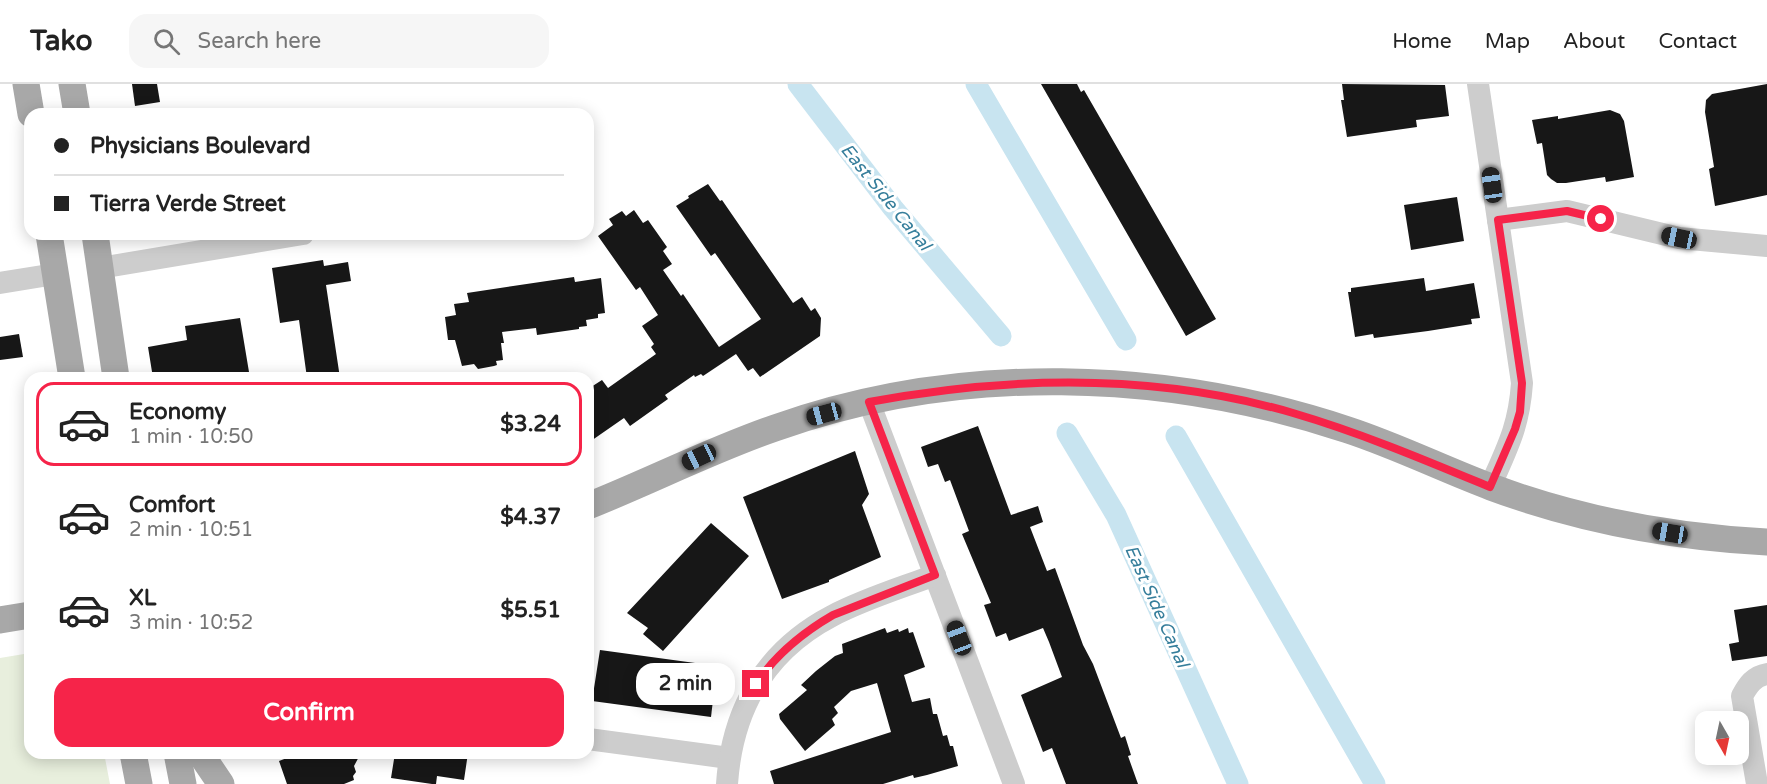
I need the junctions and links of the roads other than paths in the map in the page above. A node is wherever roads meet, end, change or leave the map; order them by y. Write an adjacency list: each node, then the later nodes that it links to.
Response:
1 (26, 84): 4 (main road)
2 (72, 84): 5 (main road)
3 (1478, 84): 6 (street)
4 (30, 108)
5 (76, 108)
6 (1498, 220): 10 (street); 17 (street)
7 (50, 240): 12 (main road)
8 (96, 240): 11 (main road)
9 (267, 240): 11 (street)
10 (1767, 246)
11 (100, 268): 15 (main road)
12 (55, 274): 13 (street); 14 (main road)
13 (0, 283)
14 (71, 372)
15 (115, 372)
16 (869, 402): 17 (main road); 18 (main road); 20 (street)
17 (1490, 487): 19 (main road)
18 (594, 503)
19 (1767, 542)
20 (935, 575): 25 (street); 33 (street)
21 (24, 616): 22 (main road)
22 (0, 620)
23 (1757, 680): 34 (street)
24 (594, 740): 25 (street)
25 (729, 758): 32 (street)
26 (134, 759): 29 (main road)
27 (178, 759): 30 (main road)
28 (204, 759): 31 (main road)
29 (139, 784)
30 (183, 784)
31 (221, 784)
32 (728, 784)
33 (1014, 784)
34 (1757, 784)

